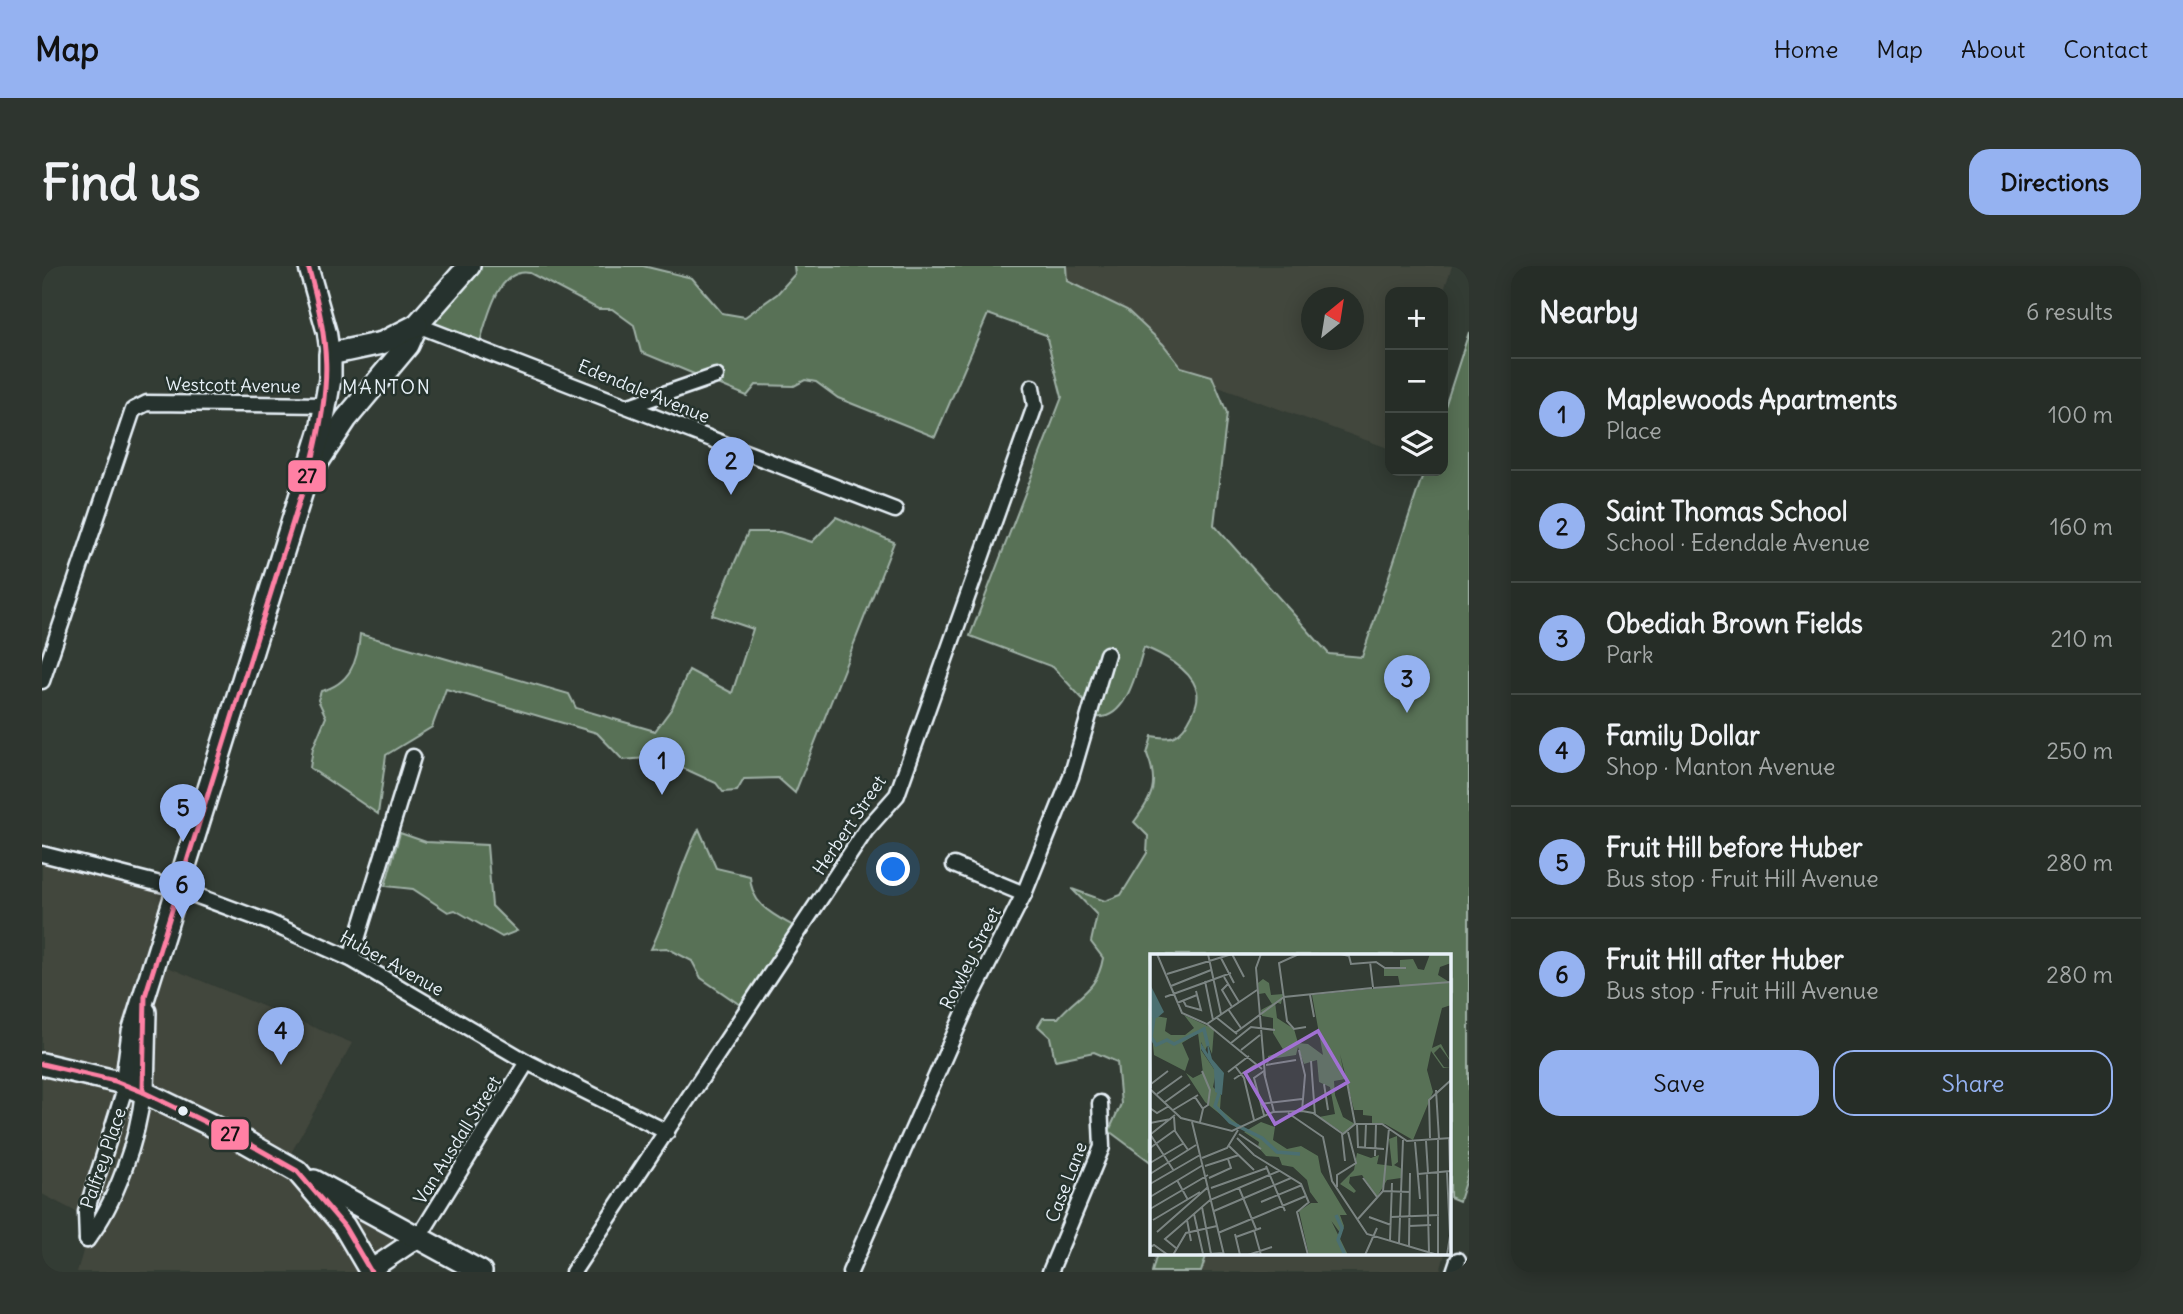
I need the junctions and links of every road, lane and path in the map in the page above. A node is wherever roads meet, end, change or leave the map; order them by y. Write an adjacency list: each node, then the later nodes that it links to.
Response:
1 (308, 266): 4 (street)
2 (469, 266): 3 (main road)
3 (417, 326): 4 (main road); 8 (street, Edendale Avenue); 9 (main road)
4 (330, 354): 7 (main road)
5 (716, 376): 8 (street)
6 (1032, 387): 23 (street, Herbert Street)
7 (327, 405): 9 (main road); 12 (street, Westcott Avenue)
8 (629, 406): 10 (street, Edendale Avenue)
9 (304, 486): 16 (main road)
10 (895, 510)
11 (1108, 654): 17 (street, Rowley Street)
12 (42, 681)
13 (413, 757): 18 (street)
14 (42, 854): 16 (street, Huber Avenue)
15 (954, 865): 17 (street)
16 (176, 888): 18 (street, Huber Avenue); 21 (main road)
17 (1024, 894): 29 (street, Rowley Street)
18 (351, 958): 19 (street, Huber Avenue)
19 (527, 1062): 23 (street, Huber Avenue); 25 (street, Van Ausdall Street)
20 (42, 1065): 21 (main road)
21 (134, 1089): 21 (street, Palfrey Place); 24 (main road)
22 (1100, 1103): 30 (street, Case Lane)
23 (667, 1132): 28 (street, Herbert Street)
24 (297, 1171): 25 (main road); 26 (main road)
25 (419, 1237): 26 (street); 27 (main road)
26 (371, 1271)
27 (481, 1272)
28 (573, 1272)
29 (850, 1272)
30 (1051, 1272)

